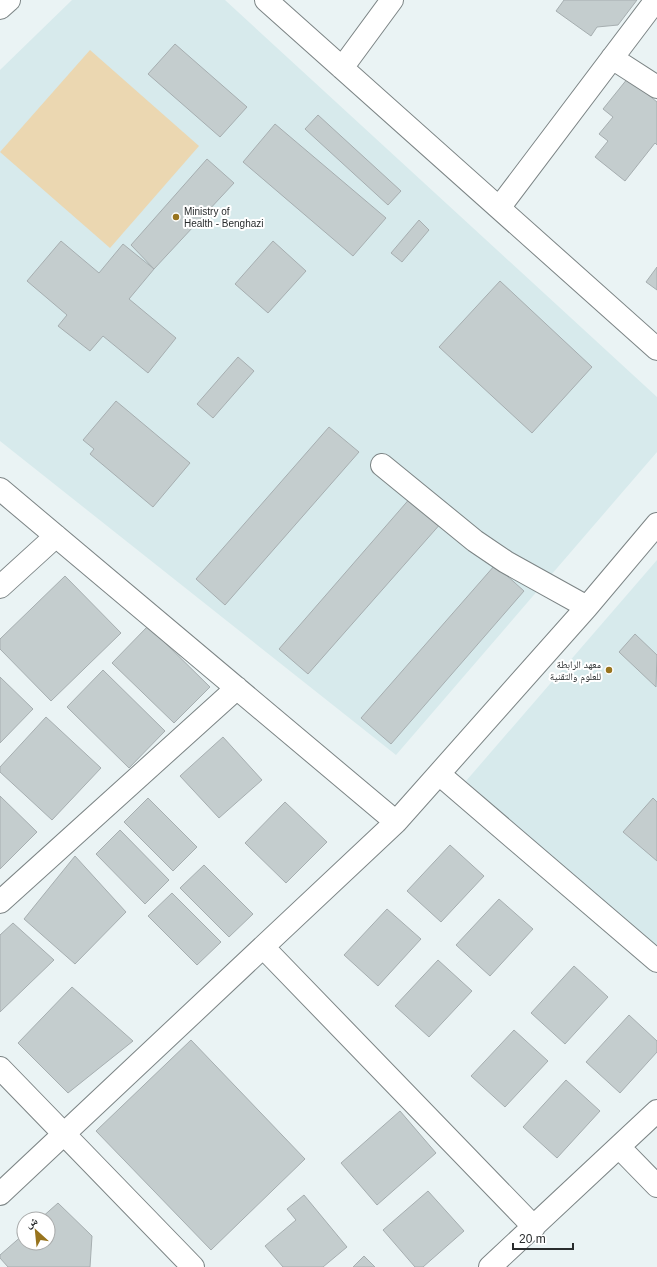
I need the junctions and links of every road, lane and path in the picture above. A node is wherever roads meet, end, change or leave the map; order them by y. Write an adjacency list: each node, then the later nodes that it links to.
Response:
1 (8, 0): 5 (street)
2 (266, 0): 7 (street)
3 (392, 0): 7 (street)
4 (656, 0): 6 (street)
5 (0, 8)
6 (612, 58): 8 (street); 9 (street)
7 (342, 68): 9 (street)
8 (657, 87)
9 (499, 208): 10 (street)
10 (657, 349)
11 (382, 465): 16 (street)
12 (0, 489): 14 (street)
13 (657, 524): 16 (street)
14 (56, 536): 15 (street); 17 (street)
15 (0, 587)
16 (587, 607): 18 (street)
17 (237, 688): 19 (street); 20 (street)
18 (439, 774): 19 (street); 22 (street)
19 (396, 822): 21 (street)
20 (0, 902)
21 (263, 947): 25 (street); 29 (street)
22 (657, 961)
23 (0, 1068): 25 (street)
24 (657, 1111): 26 (street)
25 (65, 1134): 28 (street); 30 (street)
26 (619, 1147): 27 (street); 29 (street)
27 (657, 1186)
28 (0, 1194)
29 (534, 1227): 31 (street)
30 (193, 1267)
31 (490, 1267)

